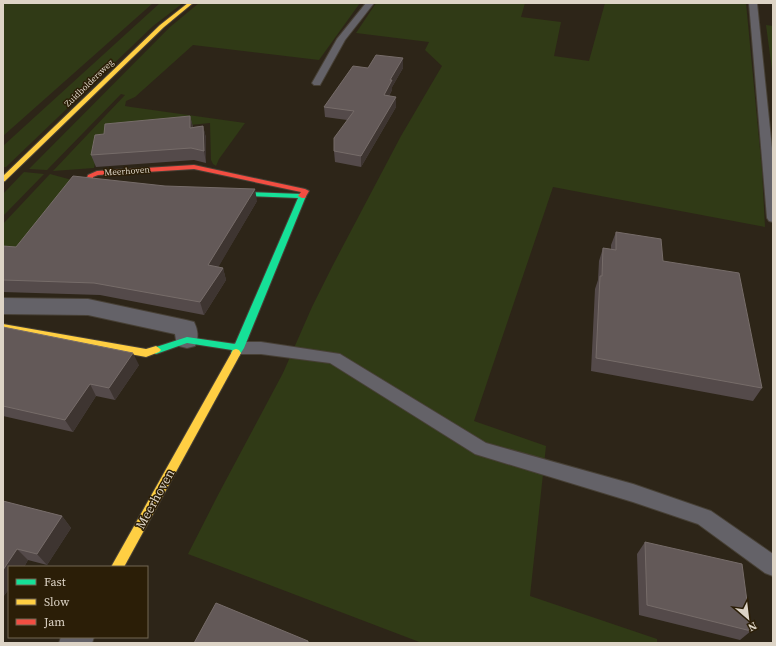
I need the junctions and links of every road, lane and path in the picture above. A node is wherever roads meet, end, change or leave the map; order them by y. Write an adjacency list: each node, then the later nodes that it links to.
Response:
1 (191, 3): 5 (street, Zuidboldersweg)
2 (370, 3): 4 (lane)
3 (752, 3): 9 (lane)
4 (317, 83)
5 (3, 180)
6 (125, 187): 8 (street, Meerhoven)
7 (216, 193): 8 (street)
8 (302, 196): 13 (street, Meerhoven)
9 (773, 218)
10 (3, 306): 12 (street)
11 (3, 327): 12 (street)
12 (187, 340): 13 (street)
13 (239, 348): 14 (street, Meerhoven); 15 (lane)
14 (118, 566)
15 (772, 566)

